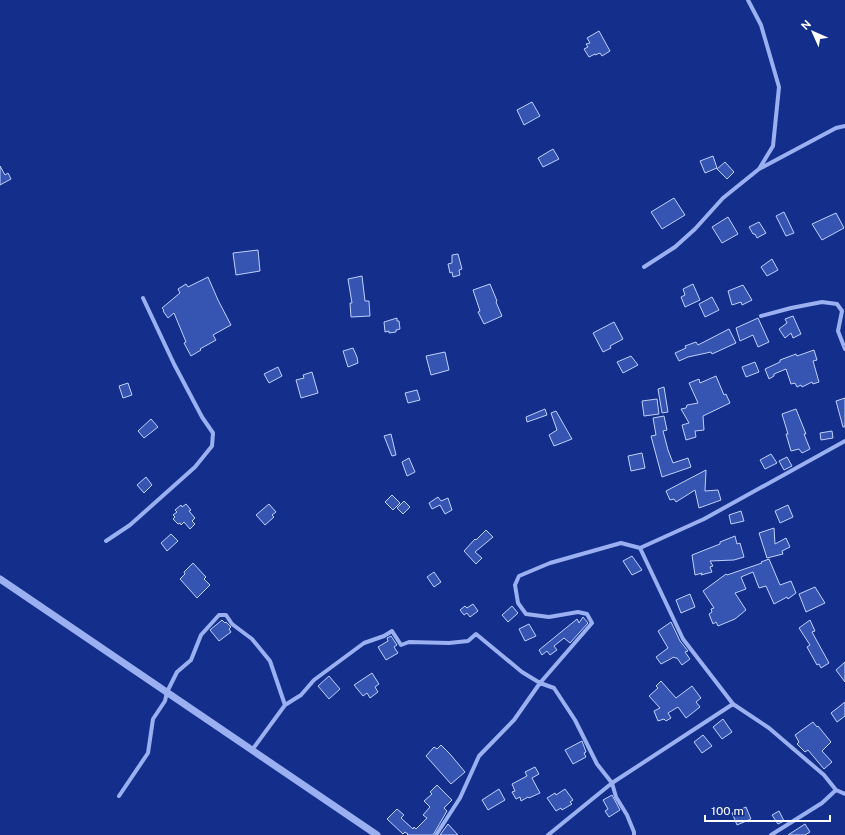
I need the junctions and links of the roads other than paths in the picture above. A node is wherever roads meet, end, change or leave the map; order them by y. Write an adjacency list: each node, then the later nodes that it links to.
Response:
1 (748, 0): 3 (street)
2 (845, 126): 3 (street)
3 (759, 169): 4 (street)
4 (644, 267)
5 (142, 298): 9 (street)
6 (761, 316): 7 (street)
7 (845, 349)
8 (845, 440): 10 (street)
9 (106, 541)
10 (640, 548): 12 (street); 14 (street)
11 (0, 579): 13 (street)
12 (540, 683): 15 (street); 17 (street); 22 (street)
13 (167, 692): 15 (street); 16 (street); 20 (street)
14 (733, 704): 17 (street); 18 (street)
15 (285, 705): 16 (street)
16 (252, 750): 21 (street)
17 (612, 783): 23 (street); 24 (street)
18 (836, 790): 19 (street); 25 (street)
19 (845, 794)
20 (119, 796)
21 (377, 835)
22 (436, 835)
23 (548, 835)
24 (634, 835)
25 (771, 835)

